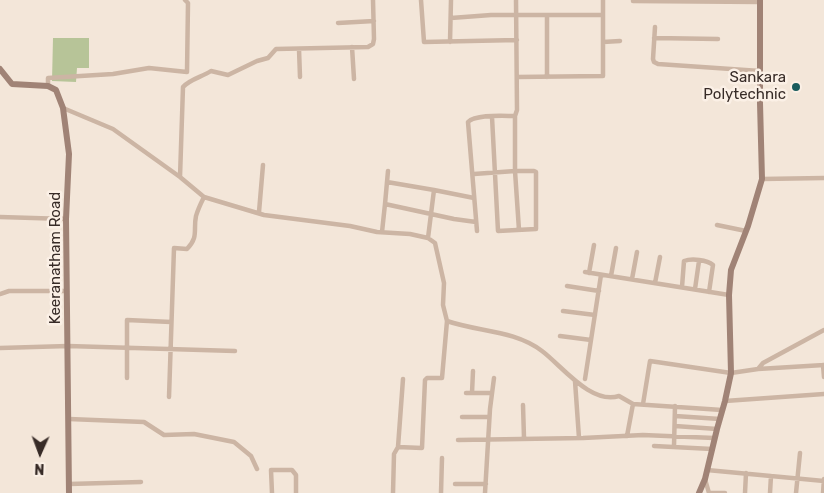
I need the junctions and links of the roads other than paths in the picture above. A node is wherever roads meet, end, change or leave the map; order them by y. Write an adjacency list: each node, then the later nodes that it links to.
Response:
1 (185, 0): 31 (street)
2 (373, 0): 14 (street)
3 (421, 0): 21 (street)
4 (451, 0): 13 (street)
5 (516, 0): 10 (street)
6 (603, 0): 12 (street)
7 (633, 1): 8 (street)
8 (679, 1): 9 (street)
9 (760, 1): 26 (street)
10 (516, 15): 11 (street); 13 (street); 19 (street)
11 (547, 15): 12 (street); 29 (street)
12 (603, 15): 22 (street)
13 (452, 18): 21 (street)
14 (374, 21): 15 (street); 23 (street)
15 (338, 22)
16 (655, 27): 17 (street)
17 (654, 38): 18 (street); 26 (street)
18 (718, 39)
19 (516, 40): 21 (street); 28 (street)
20 (620, 41): 22 (street)
21 (450, 42)
22 (603, 42): 29 (street)
23 (352, 47): 24 (street); 30 (street)
24 (299, 49): 27 (street); 40 (street)
25 (0, 69): 31 (street)
26 (760, 71): 42 (street)
27 (300, 77)
28 (517, 77): 29 (street); 33 (street)
29 (547, 77)
30 (354, 79)
31 (48, 86): 32 (street, Keeranatham Road)
32 (63, 108): 40 (street); 51 (street, Keeranatham Road)
33 (515, 116): 34 (street); 37 (street)
34 (492, 117): 38 (street); 46 (street)
35 (262, 165): 48 (street)
36 (388, 171): 43 (street)
37 (515, 171): 38 (street); 54 (street); 54 (street)
38 (494, 172): 39 (street); 54 (street)
39 (474, 174)
40 (180, 177): 45 (street)
41 (824, 178): 42 (street)
42 (762, 180): 56 (street)
43 (388, 182): 44 (street); 47 (street)
44 (434, 190): 46 (street); 49 (street)
45 (204, 197): 48 (street); 79 (street)
46 (474, 198): 52 (street)
47 (385, 204): 49 (street); 57 (street)
48 (259, 212): 57 (street)
49 (432, 214): 52 (street); 58 (street)
50 (0, 217): 51 (street)
51 (66, 219): 71 (street, Keeranatham Road)
52 (476, 222): 55 (street)
53 (717, 226): 56 (street)
54 (519, 230)
55 (477, 231)
56 (746, 231): 75 (street)
57 (382, 232): 58 (street)
58 (428, 238): 78 (street)
59 (594, 245): 64 (street)
60 (616, 248): 65 (street)
61 (637, 252): 66 (street)
62 (660, 256): 67 (street)
63 (699, 261): 69 (street); 70 (street); 73 (street)
64 (602, 275): 65 (street); 72 (street)
65 (612, 276): 66 (street)
66 (632, 280): 67 (street)
67 (655, 283): 69 (street)
68 (567, 286): 72 (street)
69 (682, 287): 70 (street)
70 (695, 289): 73 (street)
71 (67, 290): 74 (street); 83 (street, Keeranatham Road)
72 (599, 291): 77 (street)
73 (709, 292): 75 (street)
74 (0, 294)
75 (729, 295): 91 (street)
76 (564, 311): 77 (street)
77 (595, 315): 82 (street)
78 (447, 321): 97 (street); 123 (street)
79 (171, 322): 85 (street); 86 (street)
80 (824, 330): 89 (street)
81 (560, 336): 82 (street)
82 (591, 340): 95 (street)
83 (68, 346): 84 (street); 85 (street); 110 (street, Keeranatham Road)
84 (0, 348)
85 (127, 348): 86 (street); 92 (street)
86 (170, 349): 87 (street); 100 (street)
87 (235, 351)
88 (824, 365): 89 (street); 94 (street)
89 (758, 369): 91 (street)
90 (474, 371): 98 (street)
91 (731, 373): 101 (street); 103 (street)
92 (127, 378)
93 (494, 378): 98 (street)
94 (824, 378)
95 (585, 379)
96 (403, 380): 123 (street)
97 (575, 381): 102 (street); 117 (street)
98 (492, 393): 109 (street)
99 (824, 394): 101 (street)
100 (169, 397)
101 (726, 401): 106 (street)
102 (633, 404): 103 (street); 114 (street)
103 (643, 404): 105 (street)
104 (523, 405): 116 (street)
105 (675, 406): 106 (street); 108 (street)
106 (722, 410): 111 (street)
107 (462, 416): 109 (street)
108 (675, 416): 111 (street); 112 (street)
109 (489, 417): 120 (street)
110 (69, 419): 127 (street); 135 (street, Keeranatham Road)
111 (720, 419): 113 (street)
112 (675, 426): 113 (street); 115 (street)
113 (716, 429): 118 (street)
114 (627, 436): 115 (street); 117 (street)
115 (675, 436): 118 (street); 122 (street)
116 (524, 438): 117 (street); 120 (street)
117 (579, 438)
118 (714, 438): 124 (street)
119 (458, 440): 120 (street)
120 (488, 440): 137 (street)
121 (654, 446): 122 (street)
122 (674, 446): 124 (street)
123 (398, 447): 141 (street)
124 (712, 449): 128 (street)
125 (800, 453): 131 (street)
126 (442, 458): 142 (street)
127 (256, 469)
128 (707, 470): 129 (street); 132 (street)
129 (746, 474): 130 (street); 146 (street)
130 (771, 476): 131 (street); 147 (street)
131 (798, 478): 133 (street); 148 (street)
132 (705, 479): 144 (street); 145 (street)
133 (824, 480): 149 (street)
134 (141, 482): 135 (street)
135 (69, 484): 138 (street, Keeranatham Road)
136 (455, 484): 137 (street)
137 (486, 484): 143 (street)
138 (69, 493)
139 (272, 493): 140 (street)
140 (296, 493)
141 (393, 493)
142 (440, 493)
143 (485, 493)
144 (699, 493)
145 (725, 493)
146 (745, 493)
147 (770, 493)
148 (796, 493)
149 (823, 493)

